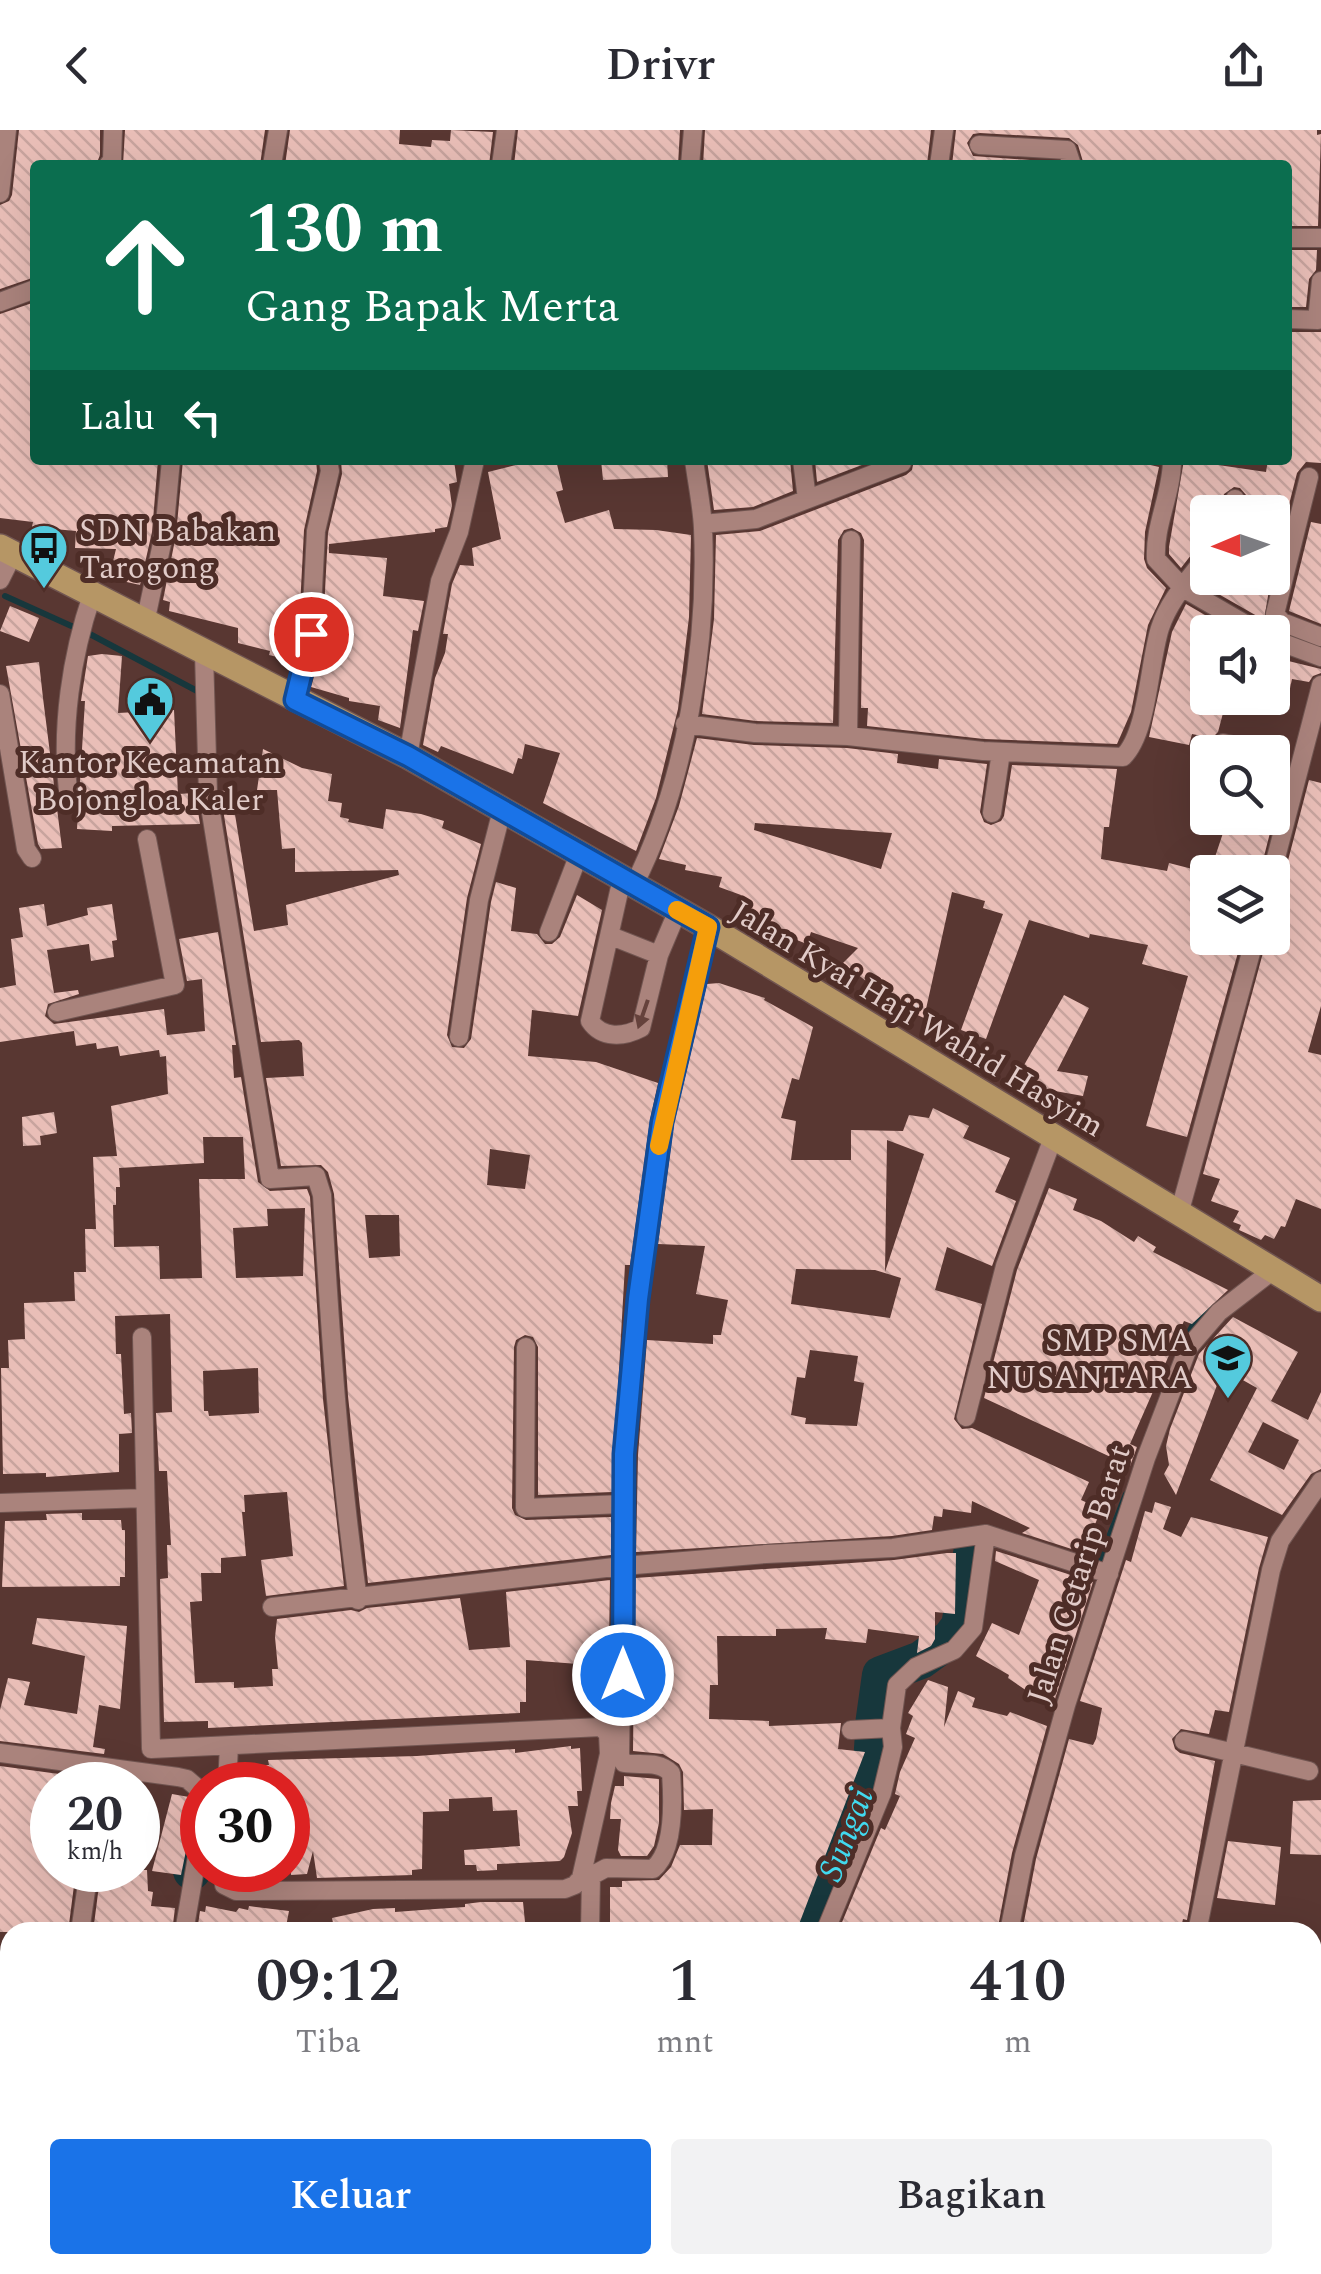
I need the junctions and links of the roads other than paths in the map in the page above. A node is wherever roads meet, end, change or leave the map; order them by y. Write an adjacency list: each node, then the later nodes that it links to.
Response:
1 (7, 130): 14 (street)
2 (112, 130): 8 (street)
3 (278, 130): 9 (street)
4 (506, 130): 10 (street)
5 (693, 130): 11 (street)
6 (944, 130): 12 (street)
7 (979, 145): 13 (street)
8 (112, 160)
9 (273, 160)
10 (502, 160)
11 (690, 160)
12 (940, 160)
13 (1070, 160)
14 (0, 193)
15 (1292, 238): 16 (street)
16 (1321, 238)
17 (1321, 281): 20 (street)
18 (30, 291): 19 (street)
19 (0, 302)
20 (1320, 312): 21 (street)
21 (1292, 319)
22 (171, 465): 38 (street)
23 (329, 465): 46 (street)
24 (475, 465): 50 (street)
25 (695, 465): 31 (street)
26 (803, 465): 30 (street)
27 (894, 465): 30 (street)
28 (1172, 465): 36 (street)
29 (1309, 477): 40 (street)
30 (807, 500): 31 (street)
31 (703, 524): 47 (street)
32 (851, 540): 48 (street)
33 (7, 551): 35 (street); 37 (main road, Jalan Kyai Haji Wahid Hasyim)
34 (1190, 578): 36 (street)
35 (0, 580)
36 (1183, 588): 39 (street); 49 (street)
37 (92, 595): 38 (main road, Jalan Kyai Haji Wahid Hasyim); 53 (street)
38 (149, 611): 42 (main road, Jalan Kyai Haji Wahid Hasyim)
39 (1230, 615)
40 (1321, 637)
41 (1290, 646): 43 (street)
42 (204, 653): 46 (main road, Jalan Kyai Haji Wahid Hasyim); 83 (street)
43 (1321, 657)
44 (1321, 686): 52 (street)
45 (0, 694): 59 (street)
46 (295, 700): 50 (main road, Jalan Kyai Haji Wahid Hasyim)
47 (685, 724): 48 (street); 60 (street)
48 (848, 736): 49 (street)
49 (1001, 752): 55 (street)
50 (408, 756): 54 (main road, Jalan Kyai Haji Wahid Hasyim)
51 (1290, 757): 52 (street)
52 (1303, 760): 58 (street)
53 (68, 791)
54 (502, 810): 57 (main road, Jalan Kyai Haji Wahid Hasyim); 68 (street)
55 (992, 813)
56 (147, 839): 67 (street)
57 (579, 854): 60 (main road, Jalan Kyai Haji Wahid Hasyim); 63 (street)
58 (1277, 855)
59 (32, 858)
60 (628, 882): 61 (main road, Jalan Kyai Haji Wahid Hasyim); 64 (street)
61 (678, 910): 62 (main road, Jalan Kyai Haji Wahid Hasyim); 65 (street)
62 (708, 927): 69 (main road, Jalan Kyai Haji Wahid Hasyim); 79 (street)
63 (549, 932)
64 (612, 936): 65 (street); 65 (street, one-way to 64)
65 (658, 955)
66 (1250, 955): 70 (street)
67 (57, 1012)
68 (460, 1037)
69 (1053, 1138): 70 (main road, Jalan Kyai Haji Wahid Hasyim); 75 (street)
70 (1179, 1214): 71 (main road, Jalan Kyai Haji Wahid Hasyim)
71 (1272, 1270): 72 (main road, Jalan Kyai Haji Wahid Hasyim); 82 (street, Jalan Cetarip Barat)
72 (1321, 1300)
73 (142, 1338): 77 (street)
74 (526, 1346): 79 (street)
75 (966, 1418)
76 (1321, 1481): 90 (street)
77 (145, 1498): 78 (street); 88 (street)
78 (0, 1503)
79 (624, 1504): 81 (street)
80 (986, 1534): 81 (street); 82 (street); 85 (street)
81 (623, 1566): 83 (street); 99 (street)
82 (1109, 1574): 101 (street, Jalan Cetarip Barat)
83 (358, 1600): 84 (street)
84 (272, 1607)
85 (891, 1728): 86 (street); 100 (street)
86 (851, 1730)
87 (1184, 1741): 90 (street)
88 (229, 1746): 92 (street); 94 (street)
89 (0, 1753): 91 (street)
90 (1233, 1754): 93 (street); 102 (street)
91 (45, 1762)
92 (229, 1762)
93 (1309, 1772)
94 (310, 1891)
95 (86, 1892): 97 (street)
96 (191, 1892): 98 (street)
97 (81, 1922)
98 (186, 1922)
99 (590, 1922)
100 (829, 1922)
101 (1011, 1922)
102 (1199, 1922)

